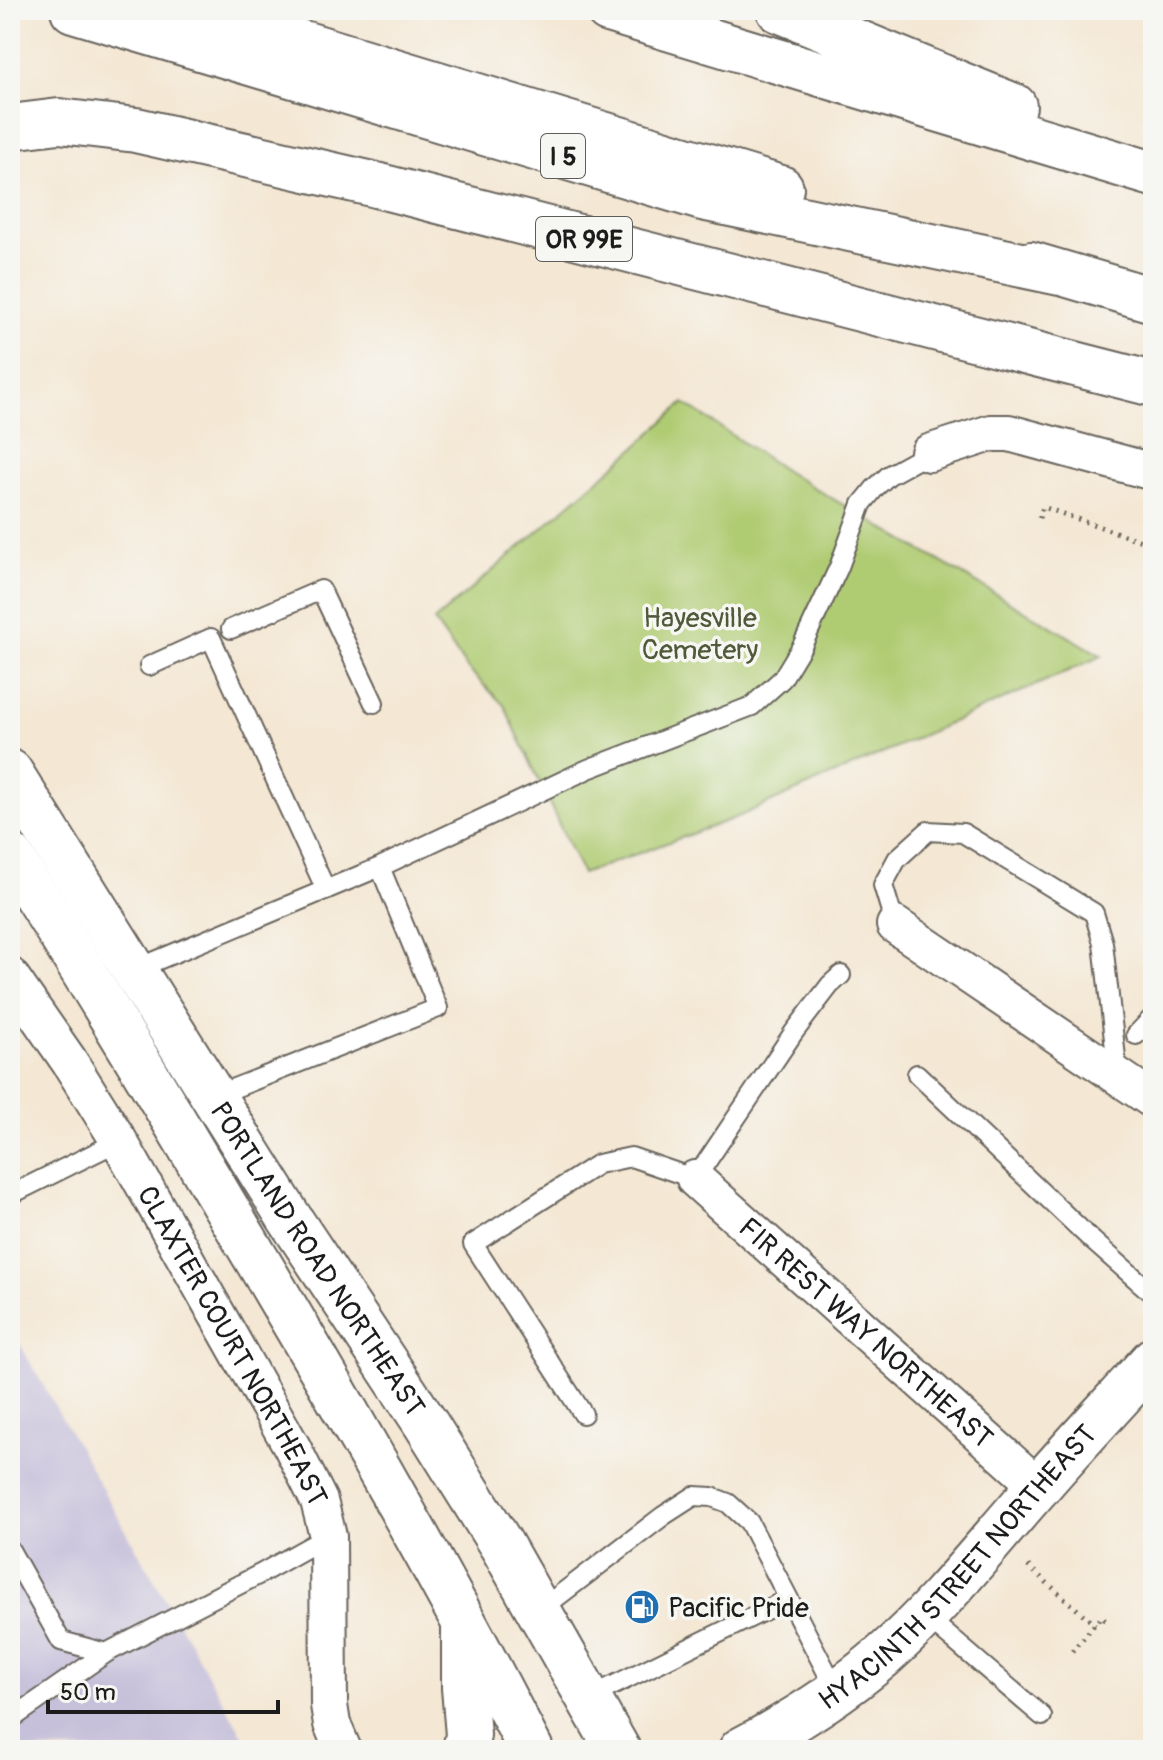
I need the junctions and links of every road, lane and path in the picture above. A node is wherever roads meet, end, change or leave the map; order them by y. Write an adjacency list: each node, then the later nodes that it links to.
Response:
1 (73, 10): 8 (main road, I 5)
2 (194, 10): 8 (main road, I 5)
3 (608, 10): 7 (main road)
4 (779, 10): 6 (main road)
5 (10, 127): 10 (main road, OR 99E)
6 (1153, 163)
7 (1153, 174)
8 (1060, 273): 9 (main road, I 5)
9 (1153, 300)
10 (1153, 384)
11 (929, 453): 12 (street); 20 (lane)
12 (1153, 472)
13 (1039, 518): 14 (path)
14 (1153, 545)
15 (231, 629): 17 (lane)
16 (149, 666): 21 (lane)
17 (374, 703)
18 (10, 772): 23 (main road, PORTLAND ROAD NORTHEAST)
19 (10, 855): 45 (main road, PORTLAND ROAD NORTHEAST)
20 (380, 867): 21 (lane); 30 (lane)
21 (326, 890): 23 (lane)
22 (895, 925): 29 (street); 29 (lane)
23 (134, 970): 30 (main road, PORTLAND ROAD NORTHEAST)
24 (841, 975): 33 (lane)
25 (16, 996): 32 (street, CLAXTER COURT NORTHEAST)
26 (1153, 1017): 27 (lane)
27 (1136, 1035)
28 (917, 1074): 35 (lane)
29 (1118, 1076): 31 (street)
30 (213, 1097): 43 (main road, PORTLAND ROAD NORTHEAST)
31 (1153, 1100)
32 (119, 1141): 34 (lane); 39 (street, CLAXTER COURT NORTHEAST)
33 (695, 1179): 37 (lane); 38 (street, FIR REST WAY NORTHEAST)
34 (10, 1195)
35 (1153, 1294)
36 (1153, 1360): 38 (main road, HYACINTH STREET NORTHEAST)
37 (583, 1414)
38 (1038, 1486): 44 (main road, HYACINTH STREET NORTHEAST)
39 (328, 1536): 49 (lane); 54 (street, CLAXTER COURT NORTHEAST)
40 (10, 1550): 49 (lane)
41 (1028, 1566): 47 (path)
42 (788, 1599): 43 (lane); 50 (lane); 51 (lane)
43 (540, 1610): 51 (main road, PORTLAND ROAD NORTHEAST)
44 (924, 1615): 50 (main road, HYACINTH STREET NORTHEAST); 52 (lane)
45 (464, 1622): 55 (main road); 56 (main road, PORTLAND ROAD NORTHEAST)
46 (1108, 1623): 47 (path)
47 (1095, 1625): 48 (path)
48 (1072, 1651)
49 (106, 1653): 53 (lane)
50 (837, 1692): 58 (main road, HYACINTH STREET NORTHEAST)
51 (588, 1698): 57 (main road, PORTLAND ROAD NORTHEAST)
52 (1042, 1716)
53 (10, 1720)
54 (343, 1750)
55 (465, 1750)
56 (531, 1750)
57 (618, 1750)
58 (741, 1750)

